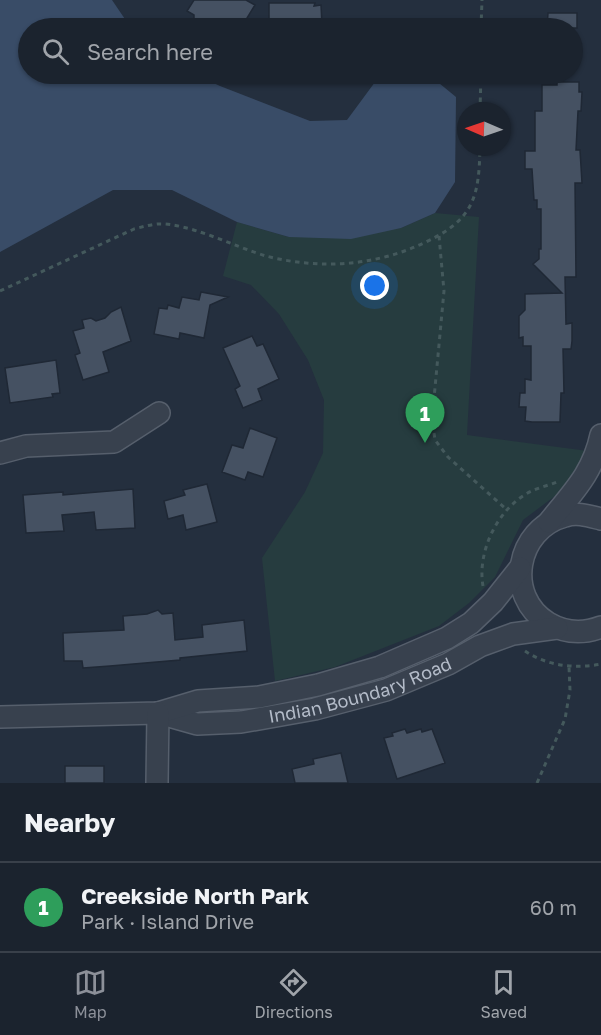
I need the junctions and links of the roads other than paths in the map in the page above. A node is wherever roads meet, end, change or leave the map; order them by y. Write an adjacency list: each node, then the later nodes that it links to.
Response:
1 (159, 413): 3 (street)
2 (601, 435): 5 (street)
3 (0, 453)
4 (601, 519): 5 (street)
5 (549, 522): 6 (street)
6 (520, 568): 7 (street); 9 (street, Indian Boundary Road)
7 (556, 628): 8 (street, Indian Boundary Road); 9 (street, Indian Boundary Road)
8 (598, 630)
9 (158, 713): 10 (street, Indian Boundary Road); 11 (street)
10 (0, 717)
11 (158, 783)

